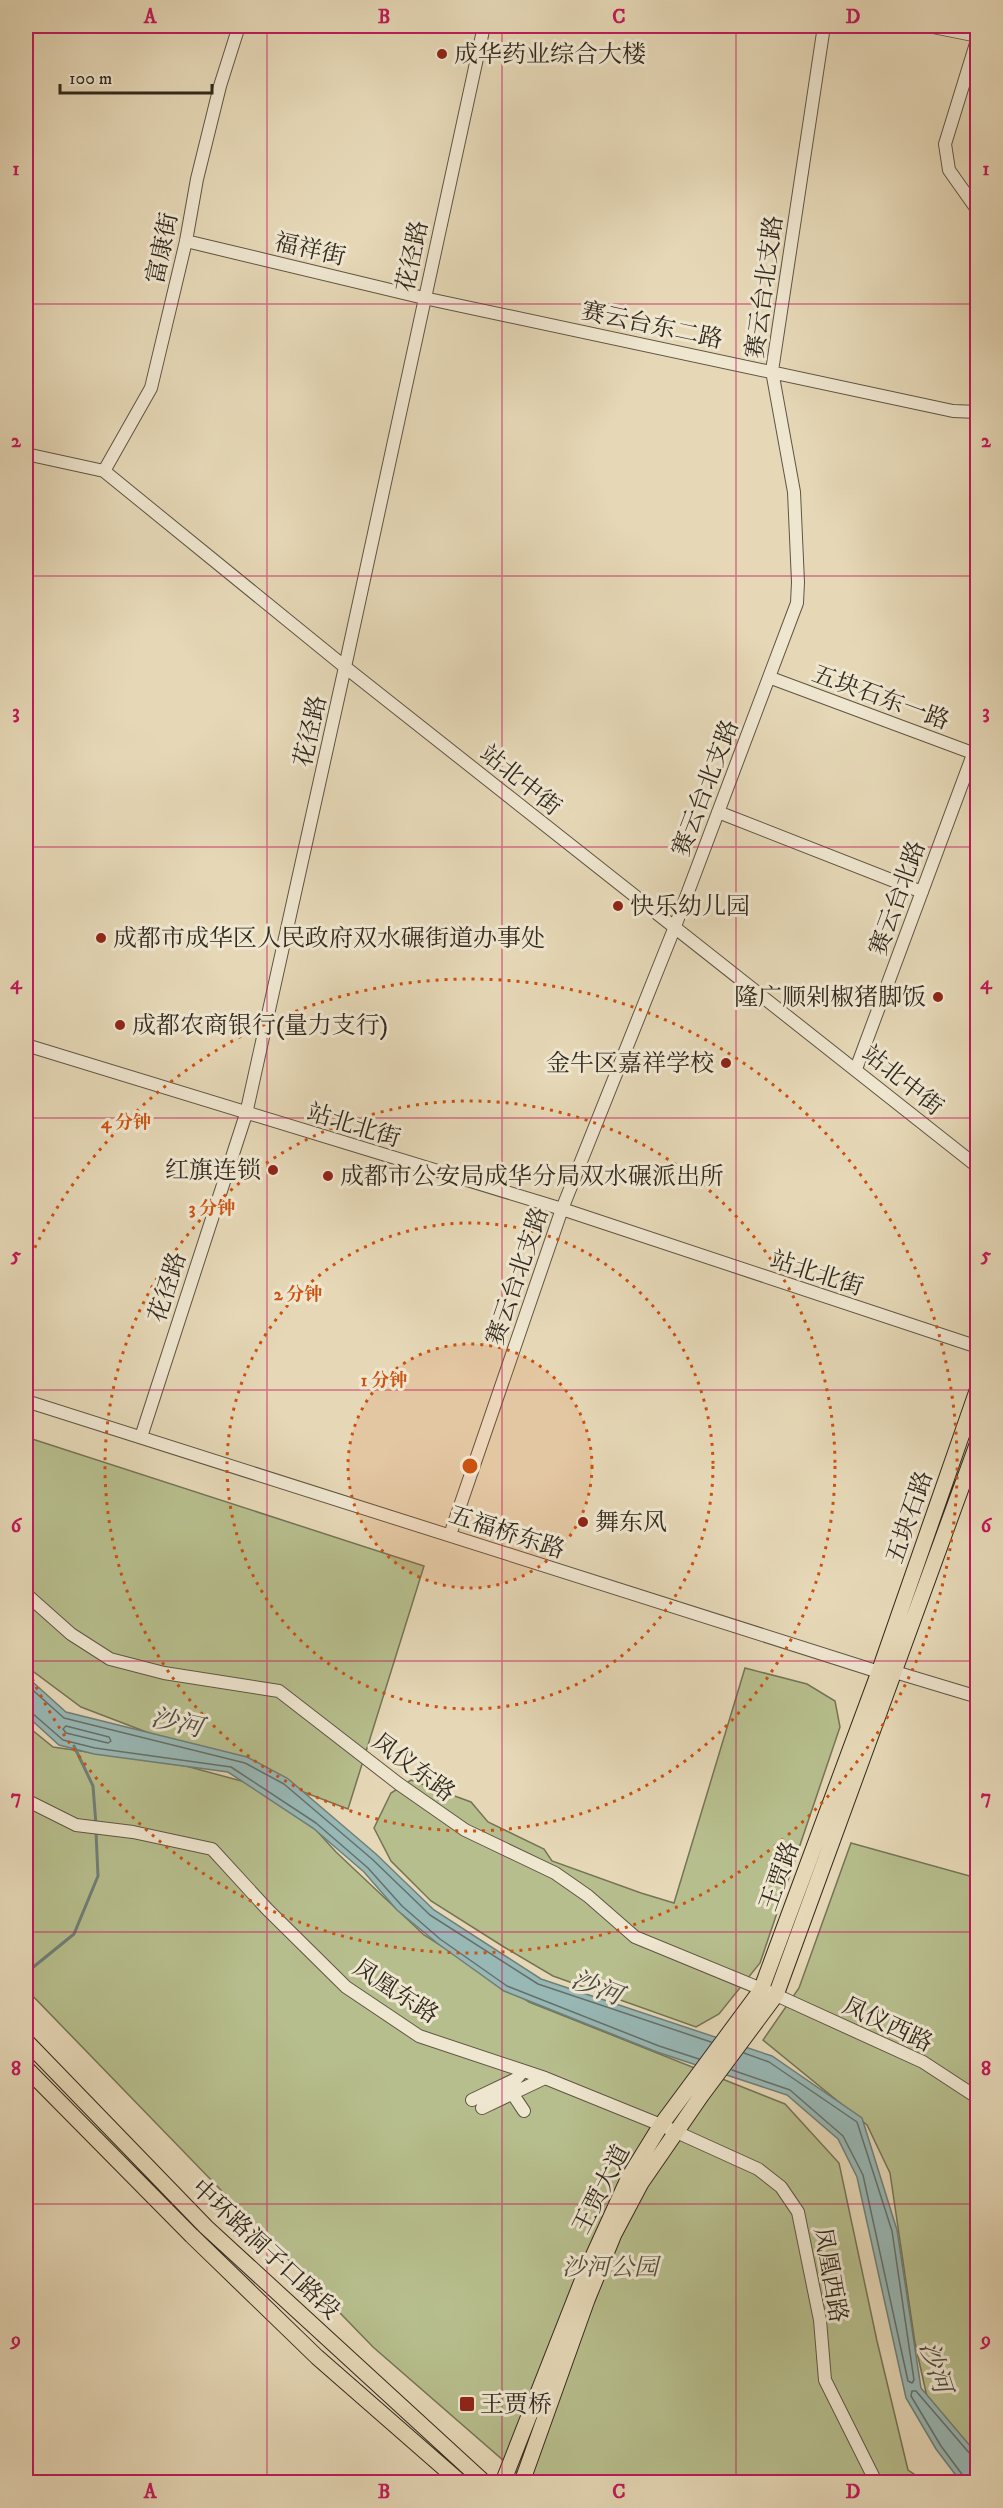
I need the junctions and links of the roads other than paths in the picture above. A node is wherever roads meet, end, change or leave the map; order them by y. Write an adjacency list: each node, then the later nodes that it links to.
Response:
1 (239, 26): 8 (street, 富康街)
2 (484, 26): 9 (street, 花径路)
3 (824, 26): 10 (street, 赛云台北支路)
4 (928, 26): 5 (street)
5 (947, 28): 6 (street)
6 (978, 36): 7 (street)
7 (978, 211)
8 (186, 241): 9 (street, 福祥街); 13 (street, 富康街)
9 (424, 298): 10 (street, 赛云台东二路); 14 (street, 花径路)
10 (772, 371): 11 (street, 赛云台东二路); 15 (street, 赛云台北支路)
11 (978, 412)
12 (26, 454): 13 (street, 站北中街)
13 (104, 471): 14 (street, 站北中街)
14 (345, 667): 19 (street, 站北中街); 22 (street, 花径路)
15 (771, 678): 16 (street, 五块石东一路); 17 (street, 赛云台北支路)
16 (976, 750): 18 (street, 赛云台北路)
17 (718, 812): 18 (street); 19 (street, 赛云台北支路)
18 (922, 892): 21 (street, 赛云台北路)
19 (674, 929): 21 (street, 站北中街); 24 (street, 赛云台北支路)
20 (26, 1045): 22 (street, 站北北街)
21 (856, 1069): 23 (street, 站北中街)
22 (246, 1114): 24 (street, 站北北街); 28 (street, 花径路)
23 (978, 1167)
24 (562, 1209): 25 (street, 站北北街); 30 (street, 赛云台北支路)
25 (978, 1347)
26 (978, 1388): 32 (main road, 五块石路)
27 (26, 1401): 28 (street, 五福桥东路)
28 (141, 1437): 30 (street, 五福桥东路)
29 (978, 1442): 32 (main road, 五块石路)
30 (450, 1535): 32 (street, 五福桥东路)
31 (26, 1594): 35 (street, 凤仪东路)
32 (886, 1668): 33 (street, 五福桥东路); 35 (main road, 王贾路); 36 (main road, 王贾路)
33 (978, 1697)
34 (26, 1800): 39 (street, 凤凰东路)
35 (761, 1990): 36 (street, 凤仪东路); 42 (main road, 王贾路)
36 (776, 1995): 43 (main road, 王贾路); 44 (street, 凤仪西路)
37 (26, 2041): 51 (main road, 中环路洞子口路段)
38 (26, 2068): 50 (main road, 中环路洞子口路段)
39 (523, 2071): 40 (street, 凤凰东路); 41 (street)
40 (545, 2078): 41 (street); 48 (street, 凤凰东路)
41 (509, 2089): 45 (street); 46 (street); 47 (street)
42 (686, 2089): 48 (main road, 王贾大道)
43 (701, 2096): 49 (main road, 王贾大道)
44 (978, 2098)
45 (472, 2100)
46 (482, 2108)
47 (524, 2111)
48 (661, 2125): 49 (street, 凤凰东路); 52 (main road, 王贾大道)
49 (676, 2132): 53 (main road, 王贾大道); 54 (street, 凤凰西路)
50 (460, 2482)
51 (484, 2482)
52 (503, 2482)
53 (522, 2482)
54 (876, 2482)

